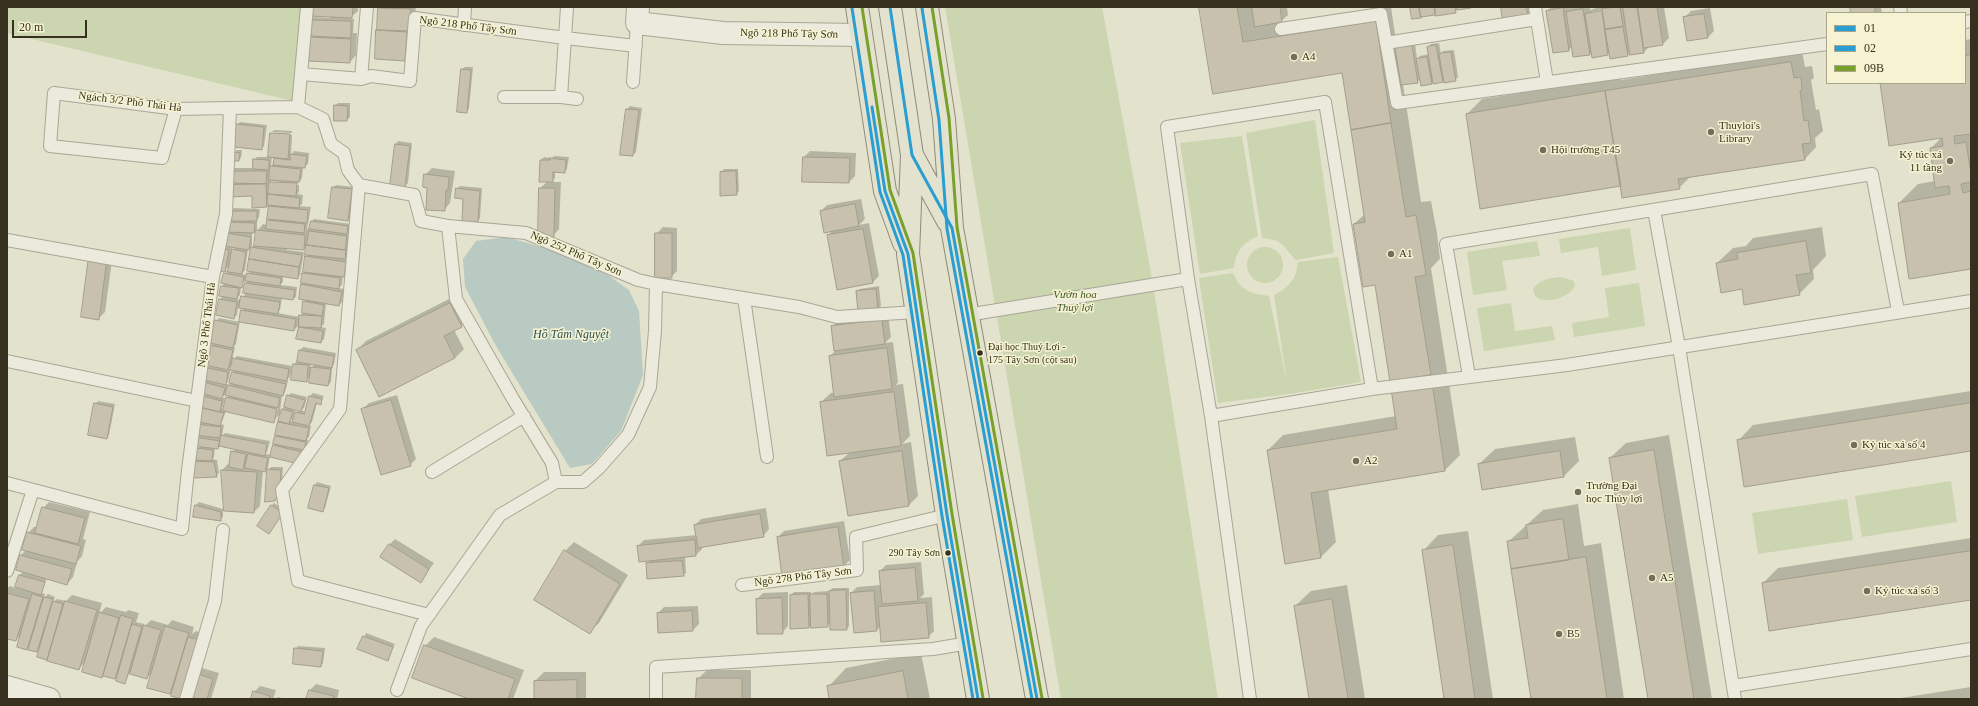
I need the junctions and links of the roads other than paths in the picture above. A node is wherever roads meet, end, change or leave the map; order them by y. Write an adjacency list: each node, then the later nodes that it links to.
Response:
1 (307, 7): 19 (lane)
2 (367, 7): 20 (lane)
3 (465, 7): 12 (lane)
4 (566, 7): 15 (lane)
5 (856, 7): 14 (main road)
6 (890, 7): 29 (main road)
7 (926, 7): 33 (main road)
8 (1535, 7): 11 (lane)
9 (416, 12): 12 (lane, Ngõ 218 Phố Tây Sơn); 20 (lane, Ngõ 218 Phố Tây Sơn)
10 (637, 15): 14 (street, Ngõ 218 Phố Tây Sơn); 18 (lane)
11 (1537, 19): 16 (lane); 22 (lane)
12 (464, 25): 15 (lane, Ngõ 218 Phố Tây Sơn)
13 (1281, 29): 16 (lane)
14 (861, 35): 35 (main road)
15 (565, 38): 18 (lane, Ngõ 218 Phố Tây Sơn); 24 (lane)
16 (1386, 43): 22 (lane)
17 (1826, 44): 22 (lane)
18 (636, 46): 21 (lane)
19 (301, 74): 20 (lane, Ngõ 218 Phố Tây Sơn); 26 (lane)
20 (361, 79)
21 (634, 82)
22 (1547, 82)
23 (504, 97): 24 (lane)
24 (561, 98): 25 (lane)
25 (577, 99)
26 (298, 107): 27 (lane); 30 (lane)
27 (230, 108): 28 (lane, Ngách 3/2 Phố Thái Hà); 36 (lane, Ngõ 3 Phố Thái Hà)
28 (176, 109): 28 (lane, Ngách 3/2 Phố Thái Hà)
29 (912, 155): 33 (main road); 35 (main road)
30 (359, 185): 32 (lane, Ngõ 252 Phố Tây Sơn); 60 (lane)
31 (1654, 210): 42 (lane); 44 (lane); 46 (lane)
32 (448, 226): 38 (lane, Ngõ 252 Phố Tây Sơn); 49 (lane)
33 (952, 228): 43 (main road)
34 (7, 240): 36 (lane)
35 (908, 254): 41 (main road)
36 (213, 276): 48 (lane, Ngõ 3 Phố Thái Hà)
37 (1188, 279): 43 (lane); 47 (lane); 50 (lane)
38 (656, 284): 39 (lane, Ngõ 252 Phố Tây Sơn); 53 (lane)
39 (744, 298): 41 (lane, Ngõ 252 Phố Tây Sơn); 51 (lane)
40 (1971, 301): 42 (lane)
41 (916, 312): 56 (main road)
42 (1898, 312): 44 (lane)
43 (967, 316): 70 (main road)
44 (1679, 347): 46 (lane); 63 (lane)
45 (7, 361): 48 (lane)
46 (1469, 376): 47 (lane)
47 (1372, 389): 50 (lane)
48 (197, 401): 55 (lane, Ngõ 3 Phố Thái Hà)
49 (524, 416): 52 (lane); 53 (lane)
50 (1210, 416): 71 (lane)
51 (767, 456)
52 (432, 472)
53 (556, 482): 60 (lane)
54 (7, 483): 55 (lane, Ngõ 3 Phố Thái Hà)
55 (33, 490): 58 (lane)
56 (947, 515): 59 (lane, Ngõ 278 Phố Tây Sơn); 61 (main road)
57 (223, 530): 67 (lane)
58 (7, 571)
59 (742, 585)
60 (429, 615): 65 (lane)
61 (969, 643): 68 (lane); 69 (main road)
62 (1971, 649): 63 (lane)
63 (1734, 686): 72 (lane)
64 (7, 687): 66 (street)
65 (397, 690)
66 (49, 699)
67 (186, 699)
68 (656, 699)
69 (978, 699)
70 (1037, 699)
71 (1250, 699)
72 (1735, 699)

